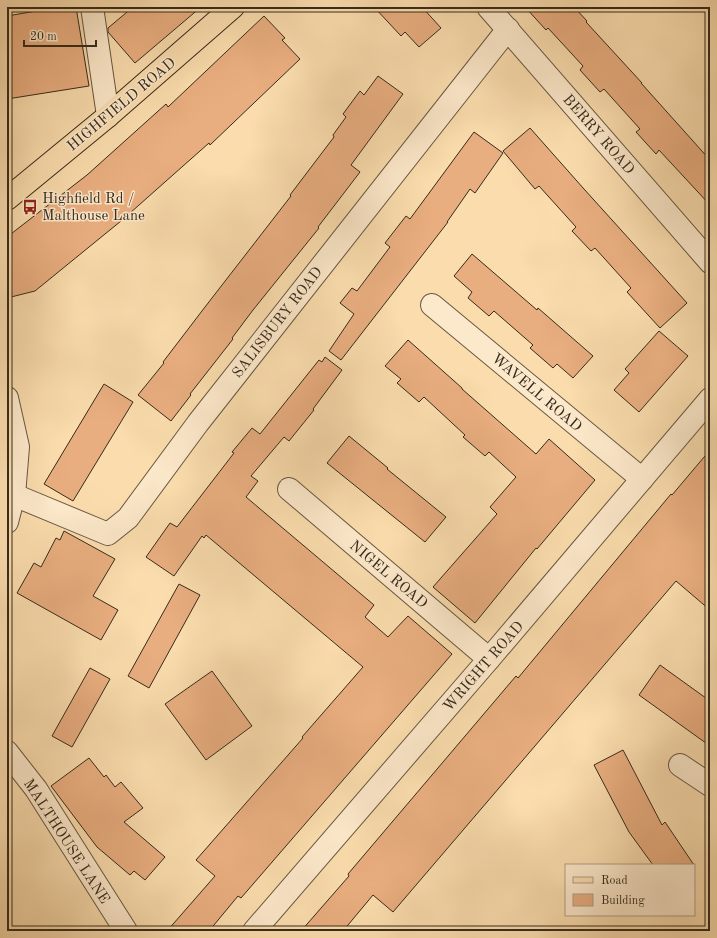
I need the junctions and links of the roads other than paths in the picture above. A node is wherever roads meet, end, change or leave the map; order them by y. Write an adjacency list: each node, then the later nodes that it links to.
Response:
1 (92, 7): 5 (street)
2 (233, 7): 5 (main road, HIGHFIELD ROAD)
3 (488, 7): 4 (street, BERRY ROAD)
4 (508, 29): 7 (street, BERRY ROAD); 13 (street, SALISBURY ROAD)
5 (108, 116): 6 (main road, HIGHFIELD ROAD)
6 (7, 199)
7 (710, 262)
8 (432, 305): 11 (street, WAVELL ROAD)
9 (7, 398): 13 (street)
10 (710, 399): 11 (street, WRIGHT ROAD)
11 (642, 479): 15 (street, WRIGHT ROAD)
12 (288, 489): 15 (street, NIGEL ROAD)
13 (14, 495): 14 (street)
14 (7, 522)
15 (489, 659): 20 (street, WRIGHT ROAD)
16 (7, 752): 19 (street, MALTHOUSE LANE)
17 (680, 765): 18 (street)
18 (710, 785)
19 (126, 931)
20 (254, 931)

